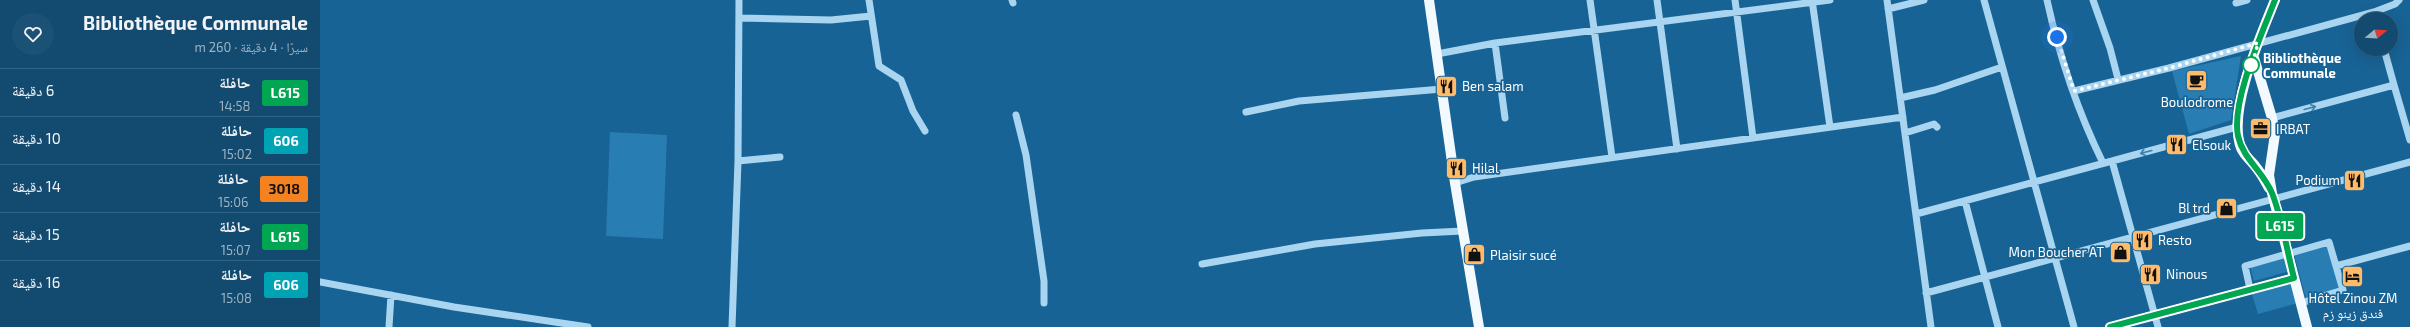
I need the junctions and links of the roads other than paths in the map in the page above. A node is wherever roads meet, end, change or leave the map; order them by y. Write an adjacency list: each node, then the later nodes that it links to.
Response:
1 (739, 0): 22 (street)
2 (868, 0): 21 (street)
3 (1429, 0): 28 (main road)
4 (1590, 0): 25 (street)
5 (1657, 0): 24 (street)
6 (1735, 0): 20 (street)
7 (1830, 0): 16 (street)
8 (1887, 0): 18 (street)
9 (1924, 0): 18 (street)
10 (1984, 0): 31 (street)
11 (2047, 0): 37 (street)
12 (2092, 0): 32 (street)
13 (2247, 0): 17 (street)
14 (2275, 0): 27 (main road)
15 (2399, 0): 19 (street)
16 (1812, 1): 20 (street); 44 (street)
17 (2236, 3)
18 (1888, 9): 38 (street)
19 (2382, 12)
20 (1736, 13): 24 (street); 49 (street)
21 (871, 16): 22 (street); 47 (street)
22 (739, 18): 55 (street)
23 (2354, 21): 27 (street)
24 (1660, 22): 25 (street); 51 (street)
25 (1594, 31): 26 (street); 53 (street)
26 (1495, 43): 28 (street); 42 (street)
27 (2258, 43): 30 (main road); 32 (street)
28 (1438, 54): 35 (main road)
29 (2386, 56): 33 (street)
30 (2254, 58): 34 (main road); 36 (main road)
31 (2002, 67): 38 (street); 60 (street)
32 (2118, 79): 37 (street)
33 (2394, 86): 43 (street, one-way to 33); 50 (street)
34 (2244, 88): 36 (main road); 46 (main road)
35 (1442, 89): 39 (street); 61 (main road)
36 (2264, 89): 43 (main road)
37 (2074, 91): 58 (street)
38 (1900, 98): 41 (street)
39 (1246, 112)
40 (1016, 115): 79 (street)
41 (1903, 117): 44 (street); 48 (street)
42 (1506, 118)
43 (2272, 118): 56 (main road)
44 (1830, 127): 49 (street)
45 (1937, 128): 48 (street)
46 (2238, 128): 54 (street, one-way to 54); 59 (main road)
47 (925, 131)
48 (1905, 133): 64 (street)
49 (1753, 138): 51 (street)
50 (2410, 140)
51 (1677, 149): 53 (street)
52 (780, 157): 55 (street)
53 (1612, 157): 61 (street)
54 (2112, 161): 58 (street); 66 (street)
55 (738, 162): 83 (street)
56 (2271, 162): 59 (main road); 62 (main road)
57 (2410, 162): 62 (street)
58 (2103, 163): 60 (street)
59 (2255, 165): 62 (main road)
60 (2033, 182): 63 (street); 69 (street)
61 (1455, 183): 65 (main road)
62 (2273, 196): 66 (street); 68 (main road)
63 (1966, 201): 64 (street); 72 (street)
64 (1916, 214): 76 (street)
65 (1463, 231): 70 (street); 84 (main road)
66 (2133, 238): 69 (street); 80 (street)
67 (2410, 246): 71 (street)
68 (2288, 254): 71 (street); 73 (main road); 75 (street)
69 (2056, 259): 72 (street); 87 (street)
70 (1202, 264)
71 (2336, 266): 78 (street)
72 (1986, 278): 76 (street); 86 (street)
73 (2294, 278): 75 (main road); 78 (main road)
74 (320, 282): 77 (street)
75 (2250, 289): 80 (main road)
76 (1926, 293): 85 (street)
77 (391, 295): 81 (street); 82 (street)
78 (2301, 302): 90 (main road)
79 (1044, 304)
80 (2155, 315): 88 (main road); 89 (street)
81 (390, 327)
82 (588, 327)
83 (732, 327)
84 (1479, 327)
85 (1930, 327)
86 (1998, 327)
87 (2074, 327)
88 (2110, 327)
89 (2158, 327)
90 (2308, 327)

